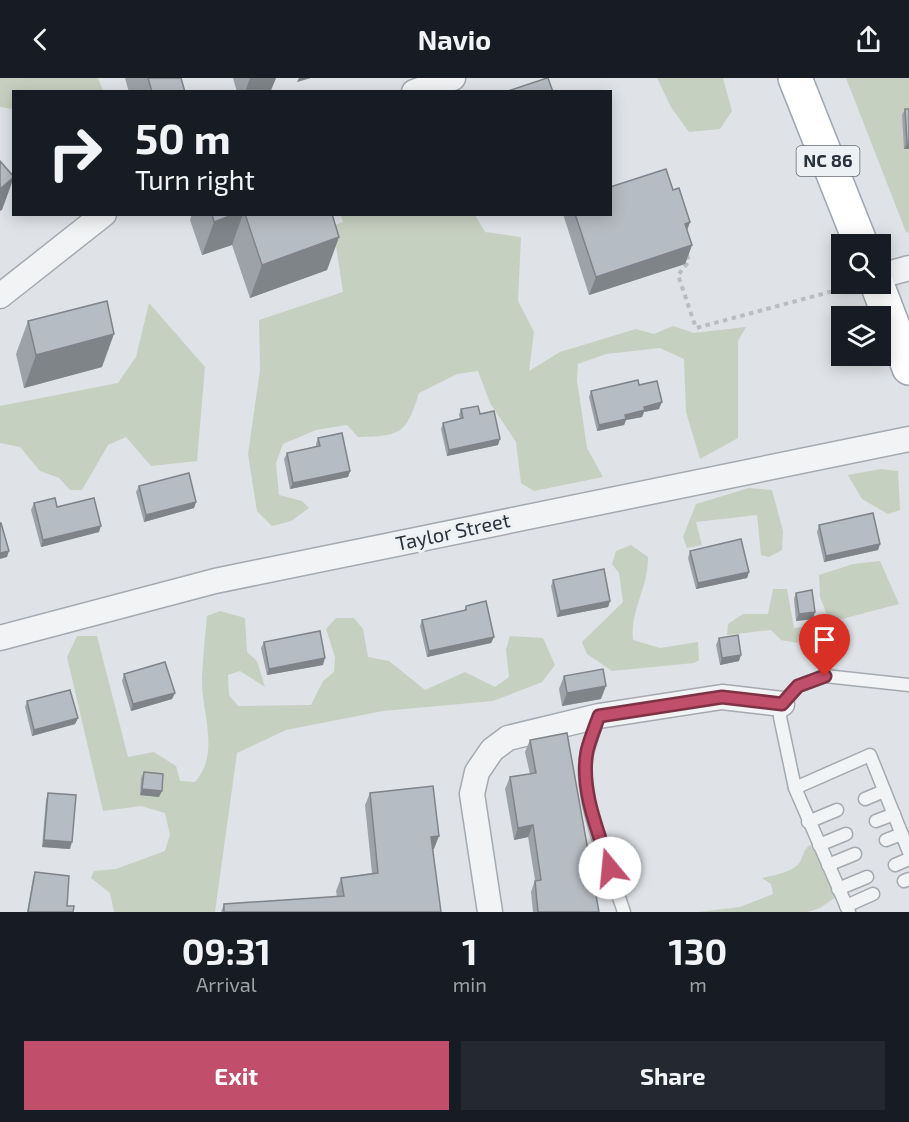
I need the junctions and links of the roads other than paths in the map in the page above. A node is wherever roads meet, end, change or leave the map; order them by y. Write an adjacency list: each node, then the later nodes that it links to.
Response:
1 (453, 78): 3 (street)
2 (795, 78): 5 (main road, NC 86)
3 (420, 90)
4 (101, 216): 9 (street)
5 (857, 234)
6 (909, 268): 7 (street)
7 (891, 273)
8 (881, 294): 10 (main road)
9 (0, 296)
10 (909, 368)
11 (909, 438): 12 (street, Taylor Street)
12 (0, 638)
13 (909, 685): 14 (lane)
14 (782, 704): 15 (street); 16 (lane)
15 (599, 716): 36 (street); 37 (lane)
16 (795, 788): 17 (lane); 22 (lane)
17 (884, 791): 18 (lane); 20 (lane)
18 (865, 799)
19 (837, 810): 22 (lane)
20 (894, 814): 21 (lane); 24 (lane)
21 (876, 821)
22 (808, 822): 26 (lane)
23 (846, 834): 26 (lane)
24 (902, 834): 25 (lane); 27 (lane)
25 (886, 840)
26 (819, 845): 30 (lane)
27 (909, 852)
28 (855, 854): 30 (lane)
29 (909, 859): 31 (lane)
30 (828, 865): 33 (lane)
31 (895, 865)
32 (867, 877): 33 (lane)
33 (838, 889): 35 (lane)
34 (873, 894): 35 (lane)
35 (847, 909)
36 (490, 912)
37 (624, 912)

